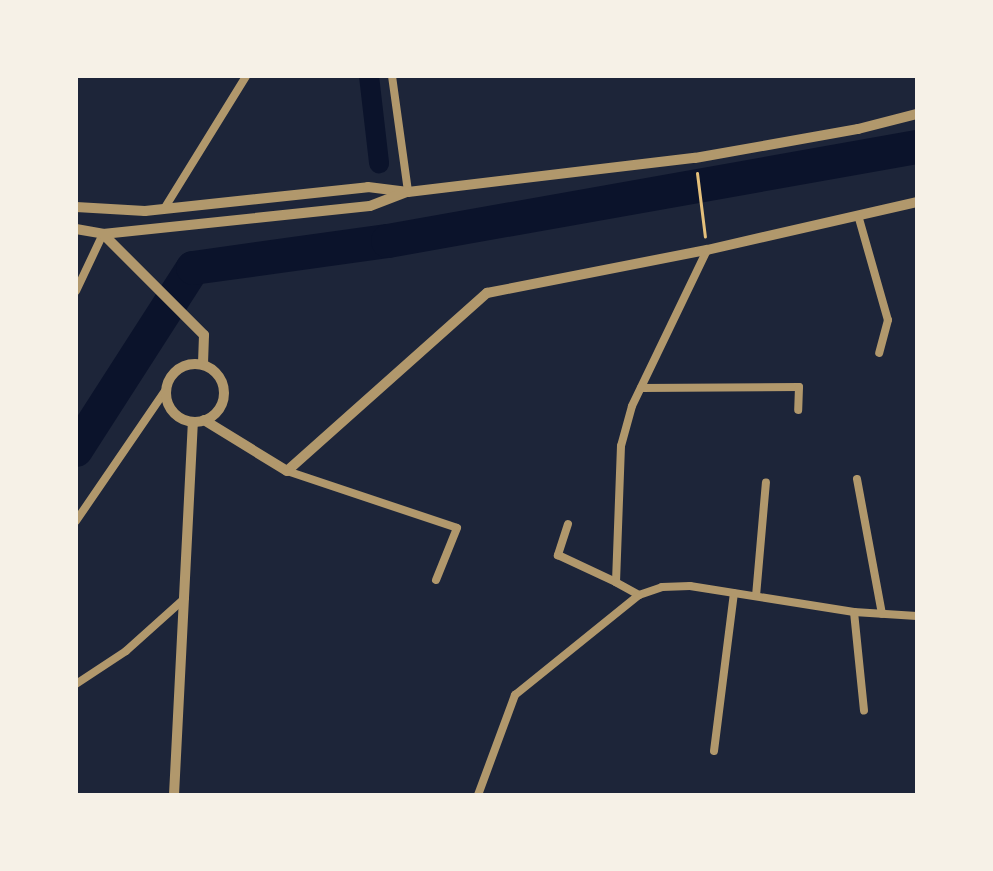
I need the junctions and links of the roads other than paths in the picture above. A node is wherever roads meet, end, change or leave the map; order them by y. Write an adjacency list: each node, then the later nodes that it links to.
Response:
1 (246, 76): 7 (street)
2 (392, 76): 4 (street)
3 (917, 114): 4 (street)
4 (408, 192): 7 (street); 10 (street)
5 (917, 202): 8 (street)
6 (76, 207): 7 (street)
7 (164, 209)
8 (858, 215): 11 (street); 13 (street)
9 (76, 229): 10 (street)
10 (103, 234): 12 (street); 14 (street)
11 (707, 250): 15 (street); 19 (street)
12 (76, 291)
13 (879, 353)
14 (203, 364): 16 (street); 18 (street)
15 (641, 388): 17 (street); 25 (street)
16 (165, 391): 18 (street); 22 (street)
17 (798, 410)
18 (199, 422): 19 (street); 29 (street)
19 (287, 471): 24 (street)
20 (857, 479): 31 (street)
21 (766, 482): 28 (street)
22 (76, 521)
23 (568, 524): 25 (street)
24 (436, 580)
25 (616, 582): 27 (street)
26 (734, 593): 27 (street); 28 (street); 35 (street)
27 (639, 595): 37 (street)
28 (756, 596): 30 (street)
29 (185, 597): 33 (street); 36 (street)
30 (854, 612): 31 (street); 34 (street)
31 (882, 614): 32 (street)
32 (917, 616)
33 (76, 684)
34 (864, 710)
35 (714, 751)
36 (174, 795)
37 (478, 795)

